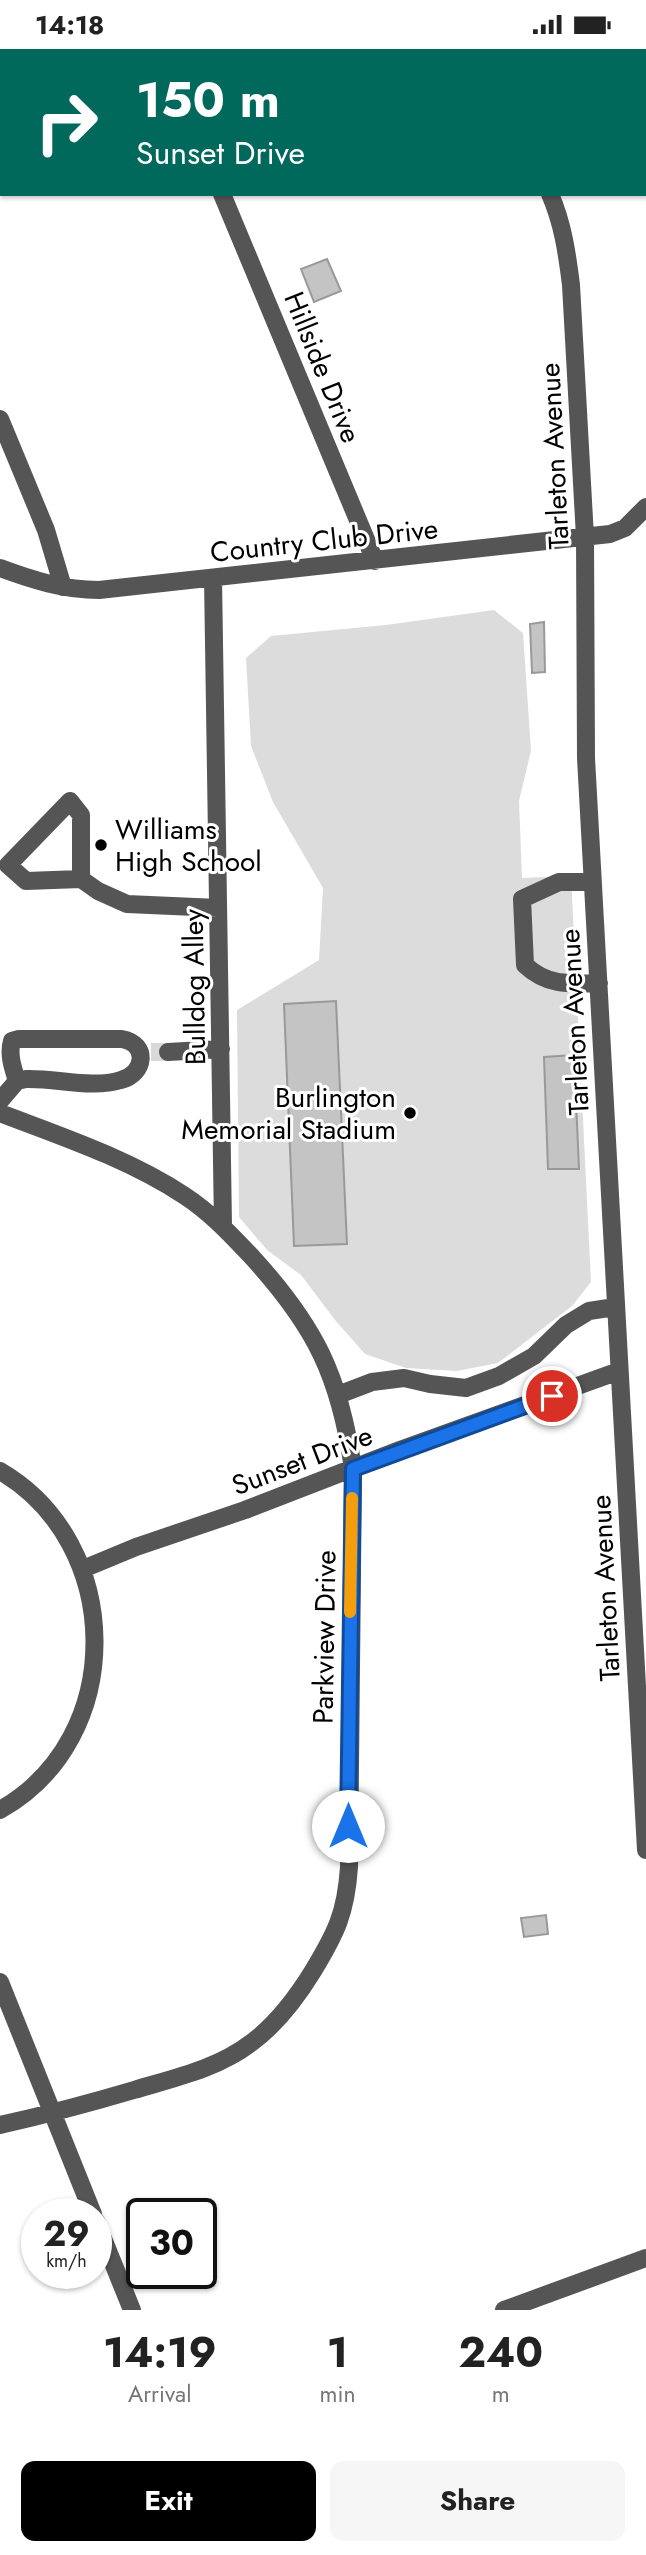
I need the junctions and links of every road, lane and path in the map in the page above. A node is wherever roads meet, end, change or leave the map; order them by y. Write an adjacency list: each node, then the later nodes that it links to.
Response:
1 (223, 196): 6 (street, Hillside Drive)
2 (551, 196): 5 (street, Tarleton Avenue)
3 (0, 419): 9 (street)
4 (646, 507): 5 (street, Country Club Drive)
5 (585, 537): 6 (street, Country Club Drive); 11 (street, Tarleton Avenue)
6 (375, 561): 8 (street, Country Club Drive)
7 (0, 568): 9 (street, Country Club Drive)
8 (212, 579): 9 (street, Country Club Drive); 12 (street, Bulldog Alley)
9 (63, 587)
10 (81, 879): 10 (street); 12 (street)
11 (593, 882): 13 (street, Tarleton Avenue); 13 (street)
12 (218, 908): 14 (street, Bulldog Alley)
13 (598, 983): 20 (street, Tarleton Avenue)
14 (221, 1049): 15 (street); 19 (street, Bulldog Alley)
15 (153, 1052): 16 (street); 16 (street)
16 (17, 1081): 17 (street)
17 (0, 1101)
18 (0, 1113): 19 (street, Parkview Drive)
19 (223, 1226): 22 (street, Parkview Drive)
20 (615, 1307): 21 (street, Tarleton Avenue); 22 (street)
21 (619, 1371): 23 (street, Sunset Drive); 27 (street, Tarleton Avenue)
22 (338, 1395): 23 (street, Parkview Drive)
23 (353, 1469): 25 (street, Sunset Drive); 29 (street, Parkview Drive)
24 (0, 1471): 25 (street)
25 (83, 1569): 26 (street)
26 (0, 1810)
27 (646, 1850)
28 (0, 1982): 29 (street)
29 (52, 2112): 30 (street, Parkview Drive); 31 (street)
30 (0, 2125)
31 (87, 2198)
32 (646, 2258): 35 (street)
33 (112, 2261): 34 (street)
34 (132, 2310)
35 (503, 2310)

